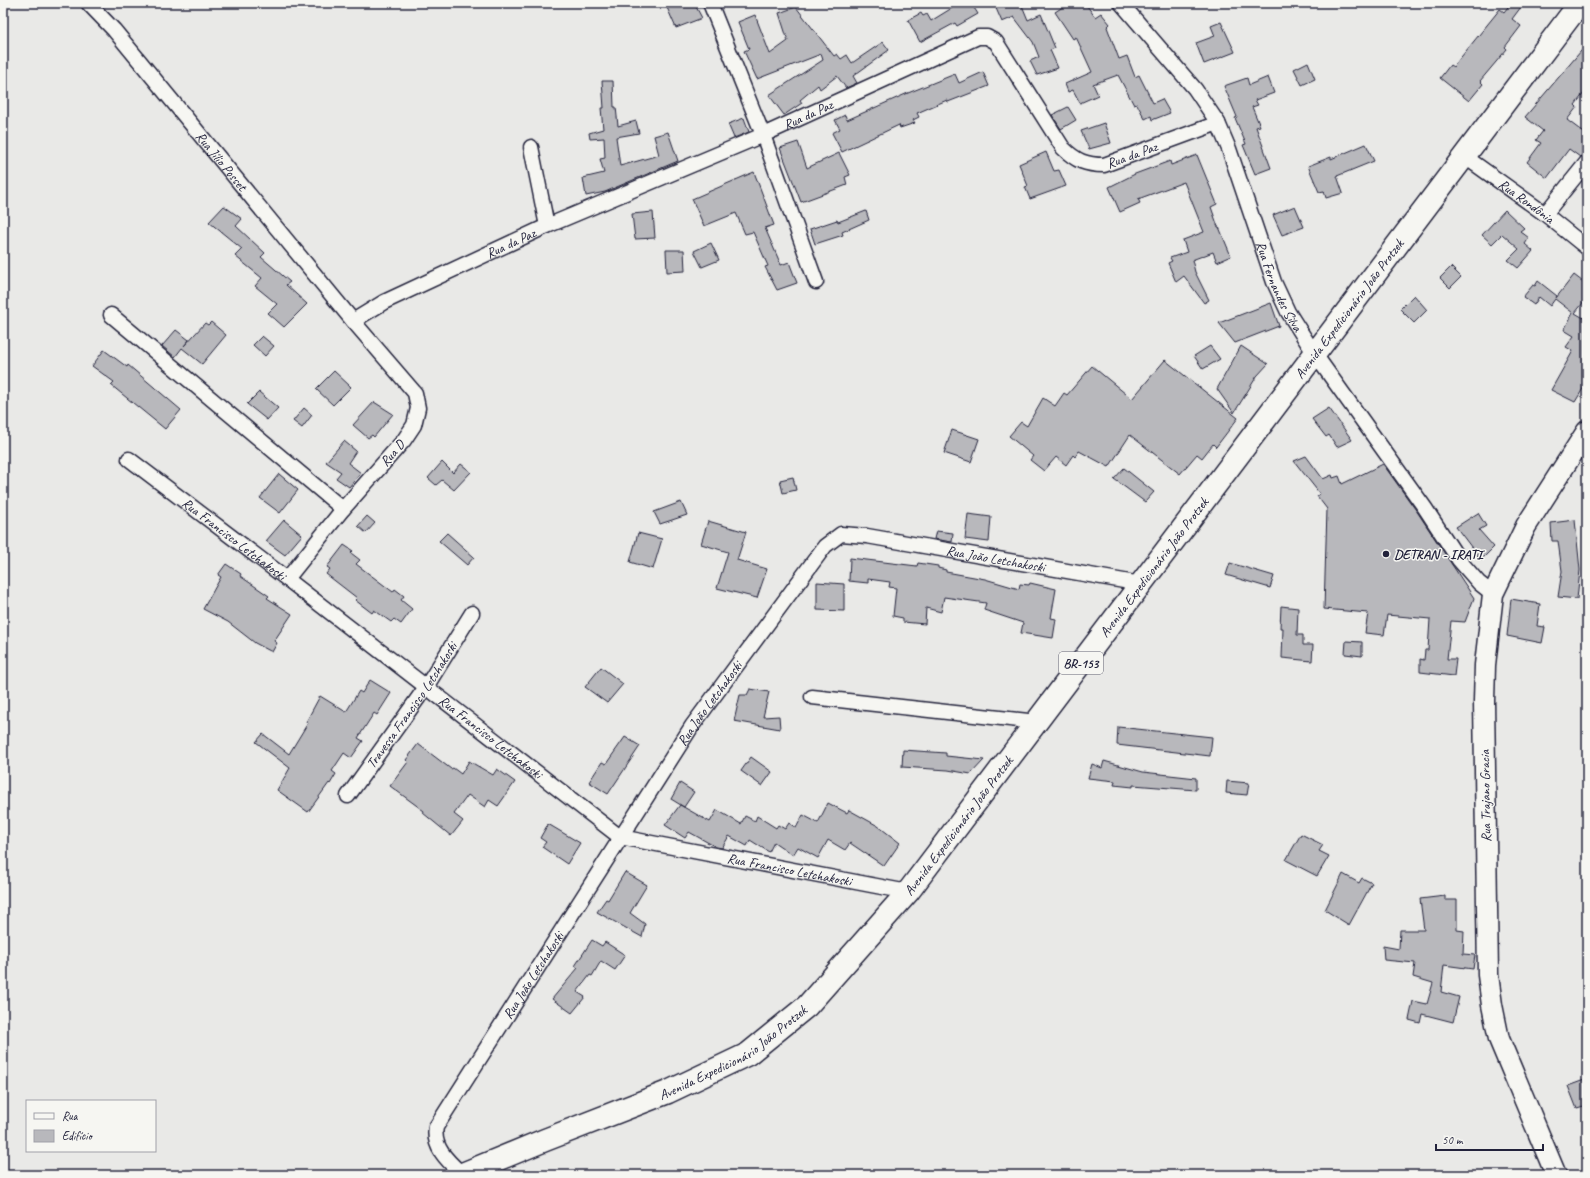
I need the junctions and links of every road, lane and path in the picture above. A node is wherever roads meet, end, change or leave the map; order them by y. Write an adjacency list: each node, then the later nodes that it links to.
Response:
1 (88, 3): 15 (street, Rua Jílio Posset)
2 (710, 3): 6 (street)
3 (1121, 3): 5 (street, Rua Fernandes Silva)
4 (1580, 3): 8 (highway, Avenida Expedicionário João Protzek / BR-153)
5 (1218, 123): 6 (street, Rua da Paz); 16 (street, Rua Fernandes Silva)
6 (762, 135): 11 (street, Rua da Paz); 13 (street)
7 (531, 147): 11 (street)
8 (1464, 156): 10 (street, Rua Rondônia); 16 (highway, Avenida Expedicionário João Protzek / BR-153)
9 (1587, 162): 10 (street)
10 (1545, 214): 12 (street, Rua Rondônia)
11 (547, 226): 15 (street, Rua da Paz)
12 (1587, 248)
13 (816, 282)
14 (110, 315): 19 (street)
15 (353, 321): 19 (street, Rua D)
16 (1314, 353): 21 (highway, Avenida Expedicionário João Protzek / BR-153); 22 (street, Rua Fernandes Silva)
17 (1587, 431): 22 (main road, Rua Trajano Gracia)
18 (129, 459): 20 (street, Rua Francisco Letchakoski)
19 (343, 509): 20 (street, Rua D)
20 (287, 579): 24 (street, Rua Francisco Letchakoski)
21 (1141, 584): 26 (highway, Avenida Expedicionário João Protzek / BR-153); 28 (street, Rua João Letchakoski)
22 (1493, 594): 31 (main road, Rua Trajano Gracia)
23 (472, 613): 24 (street, Travessa Francisco Letchakoski)
24 (426, 686): 27 (street, Travessa Francisco Letchakoski); 28 (street, Rua Francisco Letchakoski)
25 (812, 697): 26 (street)
26 (1037, 722): 29 (highway, Avenida Expedicionário João Protzek / BR-153)
27 (348, 796)
28 (620, 837): 29 (street, Rua Francisco Letchakoski); 30 (street, Rua João Letchakoski)
29 (908, 892): 30 (highway, Avenida Expedicionário João Protzek / BR-153)
30 (462, 1175)
31 (1556, 1175)

